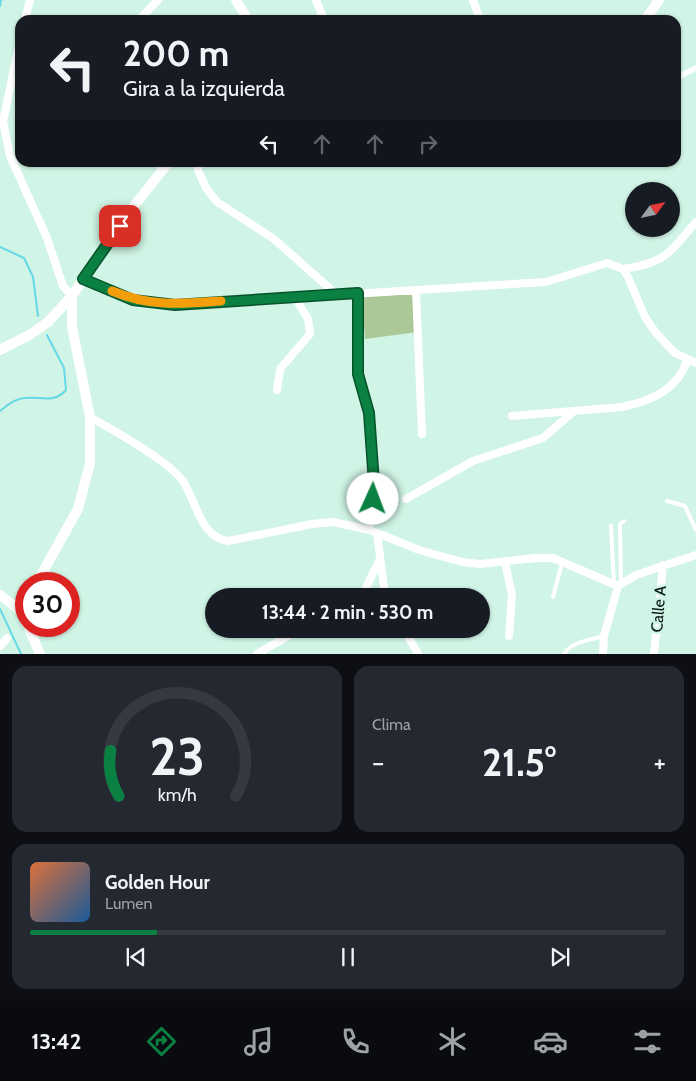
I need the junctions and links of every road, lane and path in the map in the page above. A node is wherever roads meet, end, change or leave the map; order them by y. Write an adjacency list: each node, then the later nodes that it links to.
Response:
1 (30, 0): 7 (street)
2 (158, 0): 8 (street)
3 (236, 0): 9 (street)
4 (316, 0): 10 (street)
5 (473, 0): 11 (street)
6 (659, 0): 12 (street)
7 (26, 15)
8 (144, 15)
9 (245, 15)
10 (321, 15)
11 (478, 15)
12 (648, 15)
13 (15, 64): 24 (street)
14 (696, 68): 15 (street)
15 (681, 76)
16 (165, 167): 20 (street)
17 (198, 167): 23 (street)
18 (696, 222): 19 (street)
19 (623, 270): 21 (street); 29 (street)
20 (83, 279): 24 (street); 25 (street)
21 (416, 290): 22 (street); 35 (street)
22 (358, 293): 23 (street); 41 (street)
23 (336, 294): 25 (street)
24 (72, 296): 26 (street); 27 (street)
25 (294, 296): 31 (street)
26 (50, 320): 27 (street); 28 (street)
27 (72, 327): 34 (street)
28 (0, 350)
29 (687, 361): 30 (street); 32 (street)
30 (696, 364)
31 (277, 390)
32 (574, 411): 33 (street); 36 (street)
33 (512, 416)
34 (90, 417): 41 (street); 47 (street)
35 (422, 434)
36 (406, 500)
37 (667, 501): 40 (lane)
38 (624, 521): 48 (lane)
39 (612, 526): 48 (lane)
40 (696, 530)
41 (374, 531): 43 (street); 44 (street)
42 (696, 555): 46 (street)
43 (380, 559): 49 (street); 50 (street)
44 (506, 562): 45 (street); 54 (street)
45 (562, 562): 48 (street); 52 (lane)
46 (663, 565): 48 (street); 66 (street, Calle A)
47 (43, 572)
48 (618, 585): 55 (street)
49 (366, 588)
50 (384, 588)
51 (0, 595): 53 (street)
52 (553, 597)
53 (15, 606)
54 (509, 636)
55 (604, 636): 64 (lane); 65 (street)
56 (32, 637): 61 (street)
57 (7, 638): 60 (street)
58 (285, 638): 62 (street)
59 (409, 638): 63 (street)
60 (0, 646)
61 (40, 654)
62 (257, 654)
63 (418, 654)
64 (564, 654)
65 (603, 654)
66 (654, 654)

